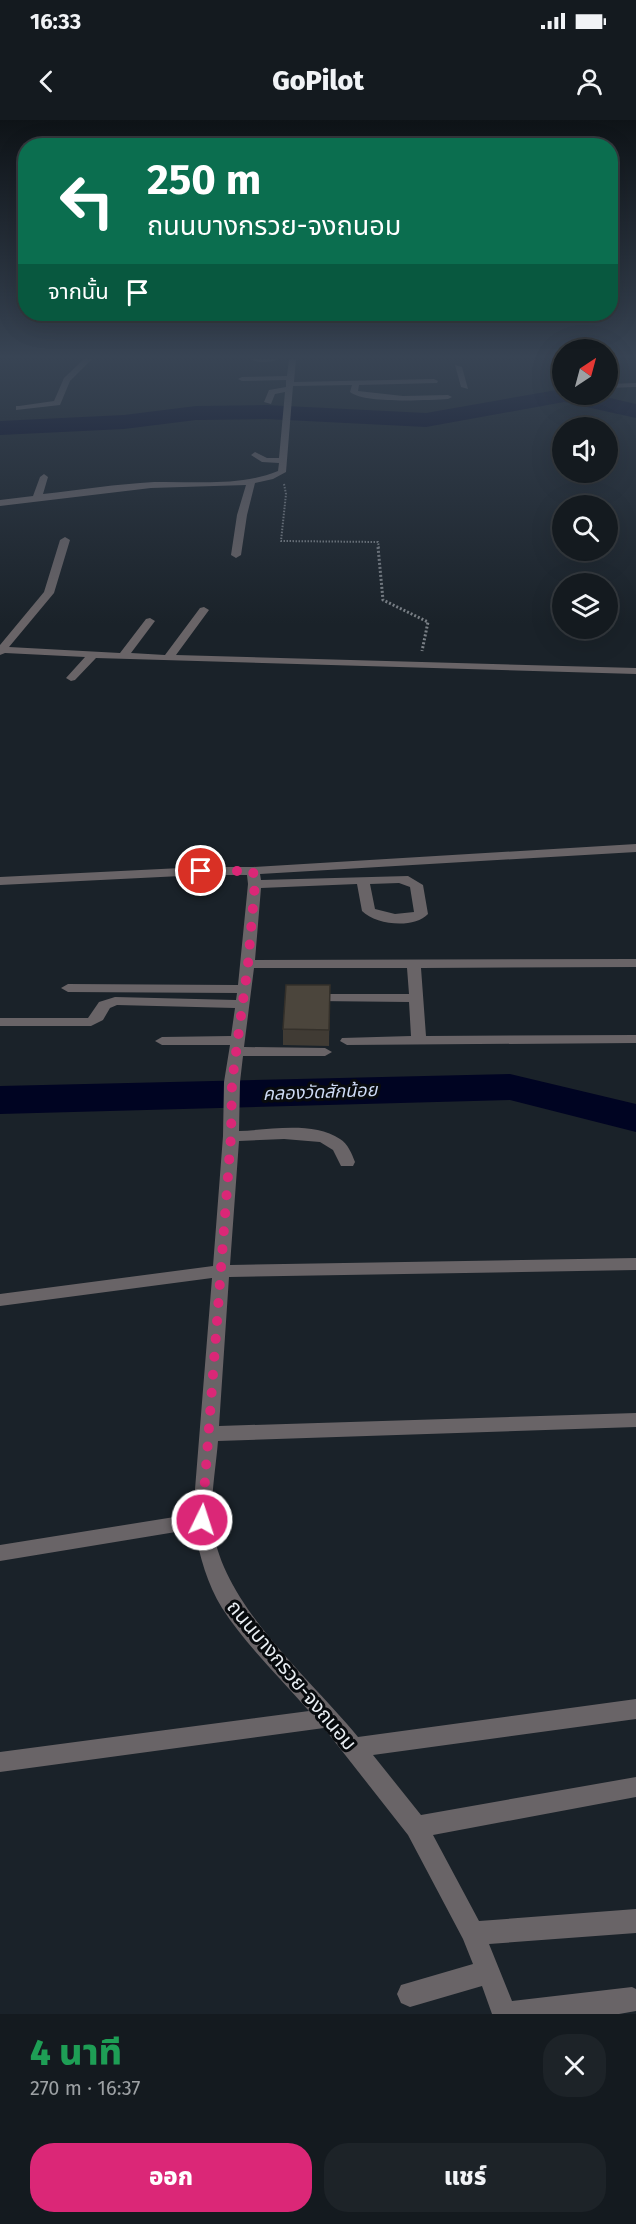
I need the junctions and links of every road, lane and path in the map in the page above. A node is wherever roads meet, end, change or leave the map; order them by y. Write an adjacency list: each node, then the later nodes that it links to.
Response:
1 (285, 447): 3 (street)
2 (255, 455): 3 (street)
3 (283, 461): 4 (street)
4 (282, 471): 6 (street); 17 (path)
5 (44, 477): 7 (street)
6 (251, 481): 7 (street); 10 (street)
7 (37, 498): 8 (street)
8 (0, 502)
9 (65, 540): 13 (street)
10 (236, 555)
11 (204, 610): 16 (street)
12 (150, 621): 15 (street)
13 (1, 651): 14 (street)
14 (93, 655): 15 (street); 19 (street)
15 (123, 656): 16 (street)
16 (168, 658): 17 (street)
17 (419, 665): 18 (street)
18 (636, 671)
19 (71, 678)
20 (636, 848): 21 (street)
21 (254, 878): 22 (street); 23 (street); 25 (street, ถนนบางกรวย-จงถนอม)
22 (0, 880)
23 (363, 881): 23 (street)
24 (636, 963): 26 (street)
25 (248, 964): 26 (street); 28 (street, ถนนบางกรวย-จงถนอม)
26 (414, 964): 30 (street)
27 (68, 988): 28 (street)
28 (243, 997): 31 (street); 36 (street, ถนนบางกรวย-จงถนอม)
29 (315, 997): 30 (street)
30 (416, 998): 33 (street)
31 (0, 1022)
32 (636, 1039): 33 (street)
33 (419, 1040): 35 (street)
34 (162, 1041): 36 (street)
35 (347, 1041)
36 (238, 1046): 37 (street); 38 (street, ถนนบางกรวย-จงถนอม)
37 (325, 1052)
38 (231, 1136): 39 (street); 41 (street, ถนนบางกรวย-จงถนอม)
39 (346, 1162)
40 (636, 1264): 41 (street)
41 (220, 1271): 42 (street); 44 (street, ถนนบางกรวย-จงถนอม)
42 (0, 1300)
43 (636, 1420): 44 (street)
44 (207, 1434): 45 (street, ถนนบางกรวย-จงถนอม)
45 (202, 1520): 46 (street); 48 (street, ถนนบางกรวย-จงถนอม)
46 (0, 1552)
47 (636, 1709): 49 (street)
48 (329, 1718): 49 (street, ถนนบางกรวย-จงถนอม); 50 (street)
49 (353, 1748): 52 (street, ถนนบางกรวย-จงถนอม)
50 (0, 1762)
51 (636, 1787): 52 (street)
52 (416, 1827): 54 (street, ถนนบางกรวย-จงถนอม)
53 (636, 1921): 54 (street)
54 (473, 1933): 55 (street, ถนนบางกรวย-จงถนอม)
55 (488, 1972): 56 (street); 58 (street, ถนนบางกรวย-จงถนอม)
56 (410, 1994)
57 (632, 2000): 58 (street)
58 (507, 2014)

